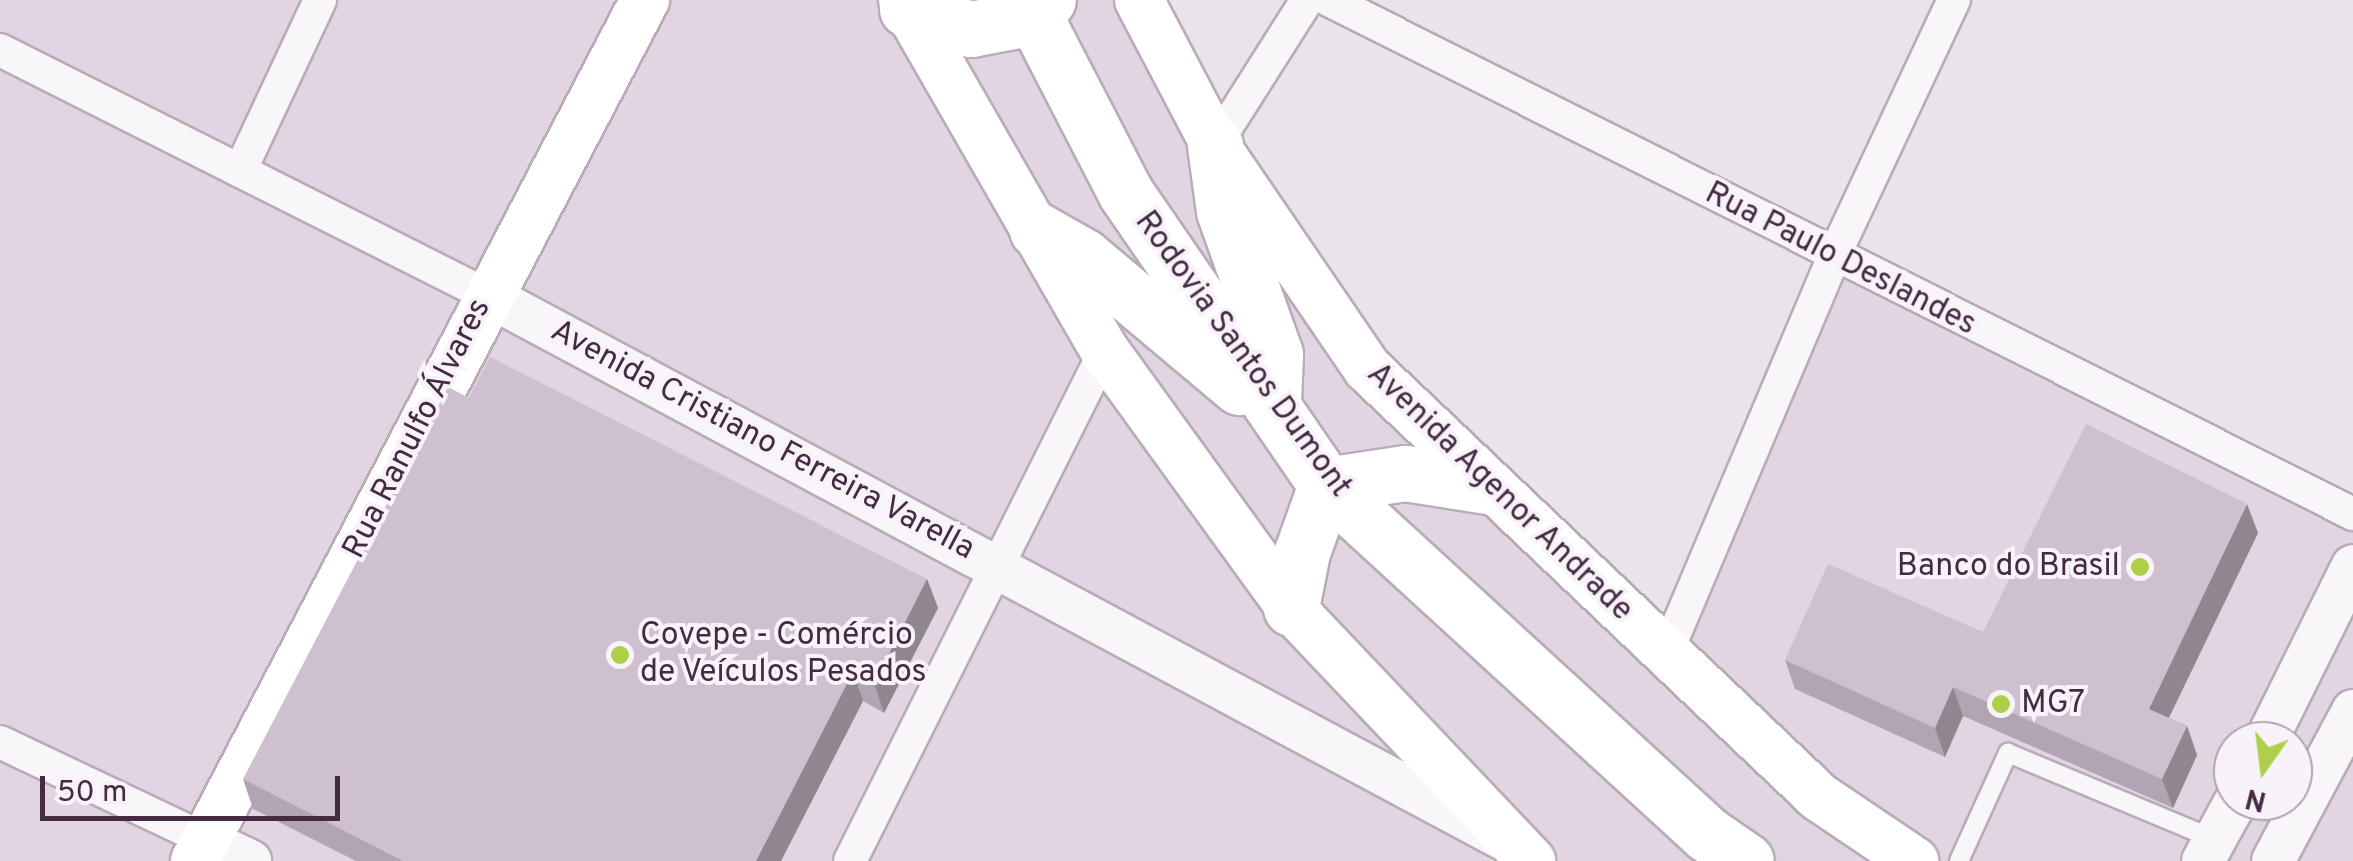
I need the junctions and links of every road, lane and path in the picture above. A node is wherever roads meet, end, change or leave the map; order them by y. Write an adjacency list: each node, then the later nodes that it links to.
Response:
1 (320, 0): 11 (street)
2 (645, 0): 14 (main road, Rua Ranulfo Álvares)
3 (1139, 0): 10 (main road, Avenida Agenor Andrade)
4 (1307, 0): 10 (street)
5 (1330, 0): 13 (street, Rua Paulo Deslandes)
6 (1954, 0): 13 (street)
7 (905, 4): 8 (highway); 12 (main road)
8 (1036, 6): 16 (highway, Rodovia Santos Dumont)
9 (0, 50): 11 (street, Avenida Cristiano Ferreira Varella)
10 (1215, 144): 16 (highway); 18 (main road, Avenida Agenor Andrade)
11 (240, 171): 14 (street, Avenida Cristiano Ferreira Varella)
12 (1037, 230): 15 (main road); 16 (highway)
13 (1833, 258): 19 (street, Rua Paulo Deslandes); 23 (street)
14 (487, 295): 20 (street, Avenida Cristiano Ferreira Varella); 28 (main road, Rua Ranulfo Álvares)
15 (1105, 352): 20 (street); 22 (main road)
16 (1272, 404): 17 (highway, Rodovia Santos Dumont)
17 (1326, 485): 18 (highway); 22 (highway); 33 (highway, Rodovia Santos Dumont)
18 (1486, 486): 23 (main road, Avenida Agenor Andrade)
19 (2353, 514)
20 (996, 566): 29 (street, Avenida Cristiano Ferreira Varella); 32 (street)
21 (2353, 566): 25 (street)
22 (1292, 608): 29 (main road)
23 (1666, 654): 34 (main road, Avenida Agenor Andrade)
24 (2353, 711): 36 (street)
25 (2276, 721)
26 (0, 742): 28 (street)
27 (2228, 821): 30 (street)
28 (201, 850): 31 (street)
29 (1523, 853)
30 (2215, 854): 35 (lane)
31 (250, 861)
32 (850, 861)
33 (1746, 861)
34 (1914, 861)
35 (1959, 861)
36 (2273, 861)

